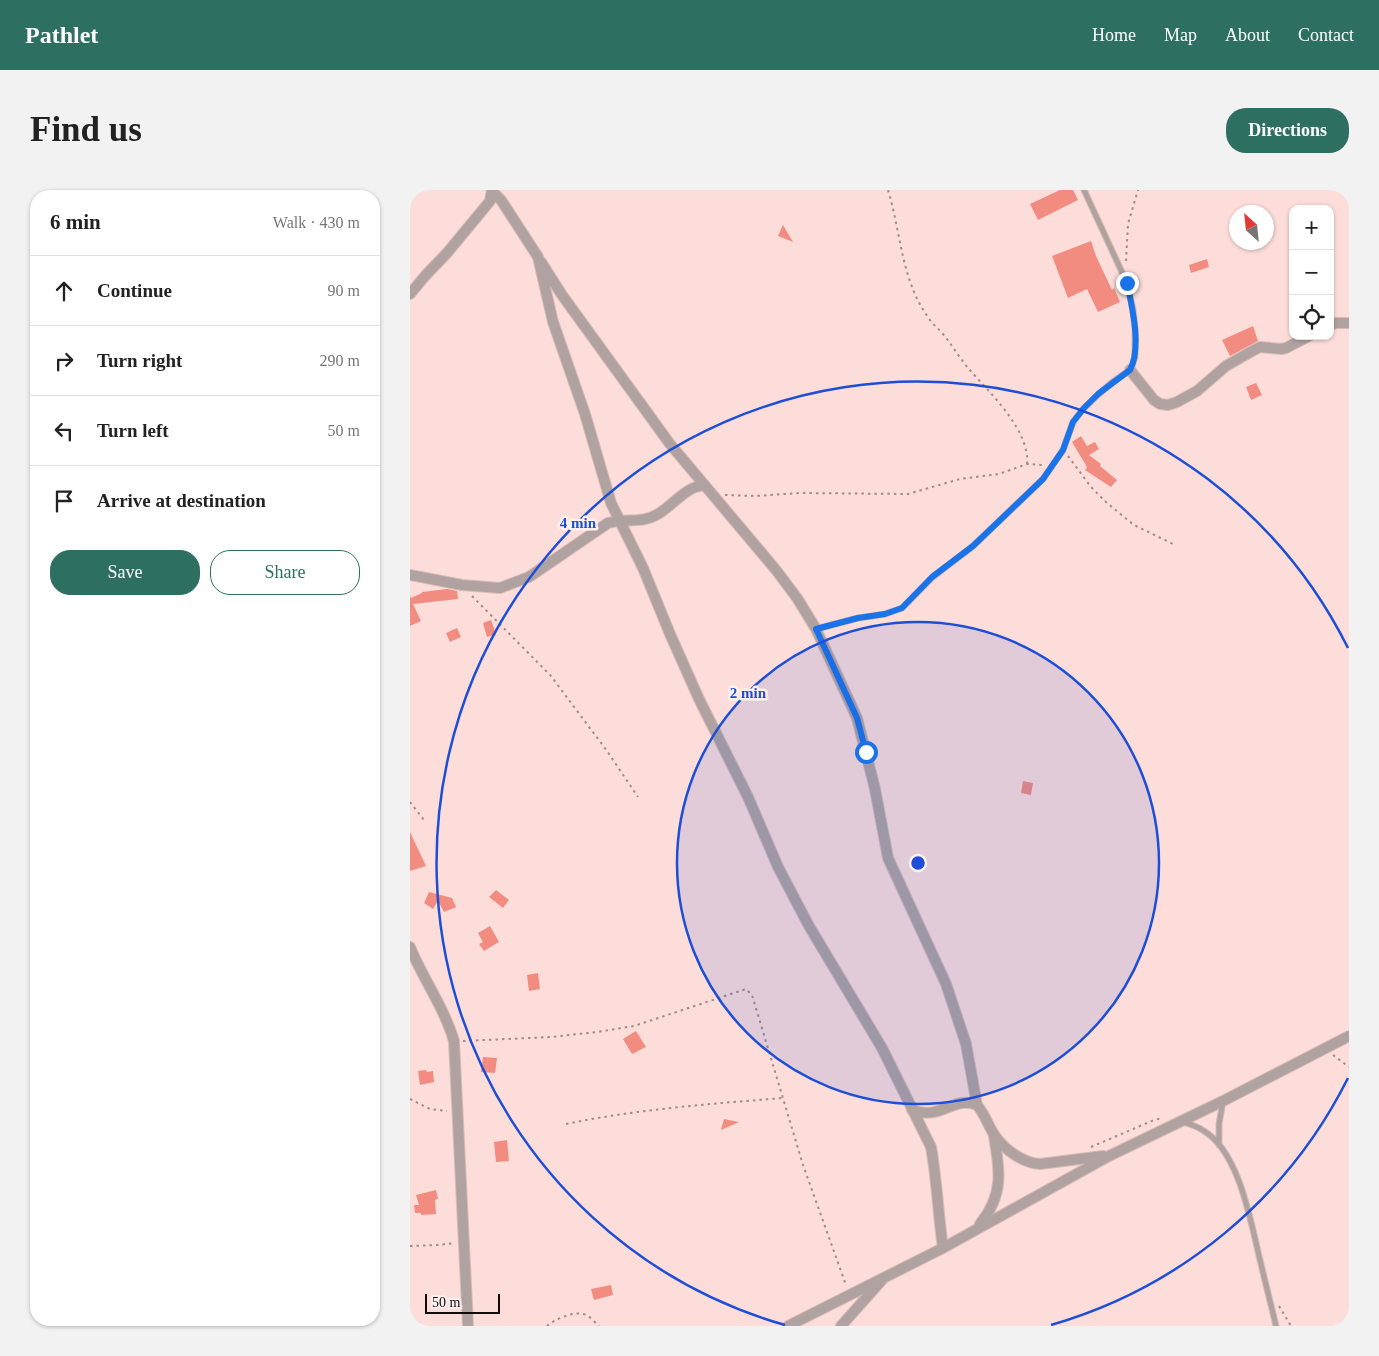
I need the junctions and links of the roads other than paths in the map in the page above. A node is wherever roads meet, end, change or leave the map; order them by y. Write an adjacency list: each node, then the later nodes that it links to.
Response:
1 (1084, 190): 8 (lane)
2 (492, 191): 3 (street); 4 (street)
3 (538, 257): 9 (street); 10 (street)
4 (410, 294)
5 (1349, 323): 6 (street)
6 (1334, 324)
7 (1302, 340): 8 (street)
8 (1130, 370): 12 (lane)
9 (708, 490): 10 (street); 12 (street)
10 (620, 521): 11 (street); 17 (street)
11 (410, 574)
12 (816, 629): 16 (street)
13 (410, 947): 25 (street)
14 (1349, 1036): 15 (street)
15 (1223, 1101): 18 (street); 20 (lane)
16 (977, 1105): 17 (street); 19 (street)
17 (912, 1110): 23 (street)
18 (1180, 1121): 20 (lane); 21 (street)
19 (994, 1135): 21 (street); 22 (street)
20 (1219, 1145): 28 (lane)
21 (1109, 1156): 22 (street)
22 (976, 1228): 23 (street)
23 (943, 1248): 24 (street)
24 (885, 1276): 26 (street); 27 (street)
25 (468, 1326)
26 (788, 1326)
27 (841, 1326)
28 (1276, 1326)

